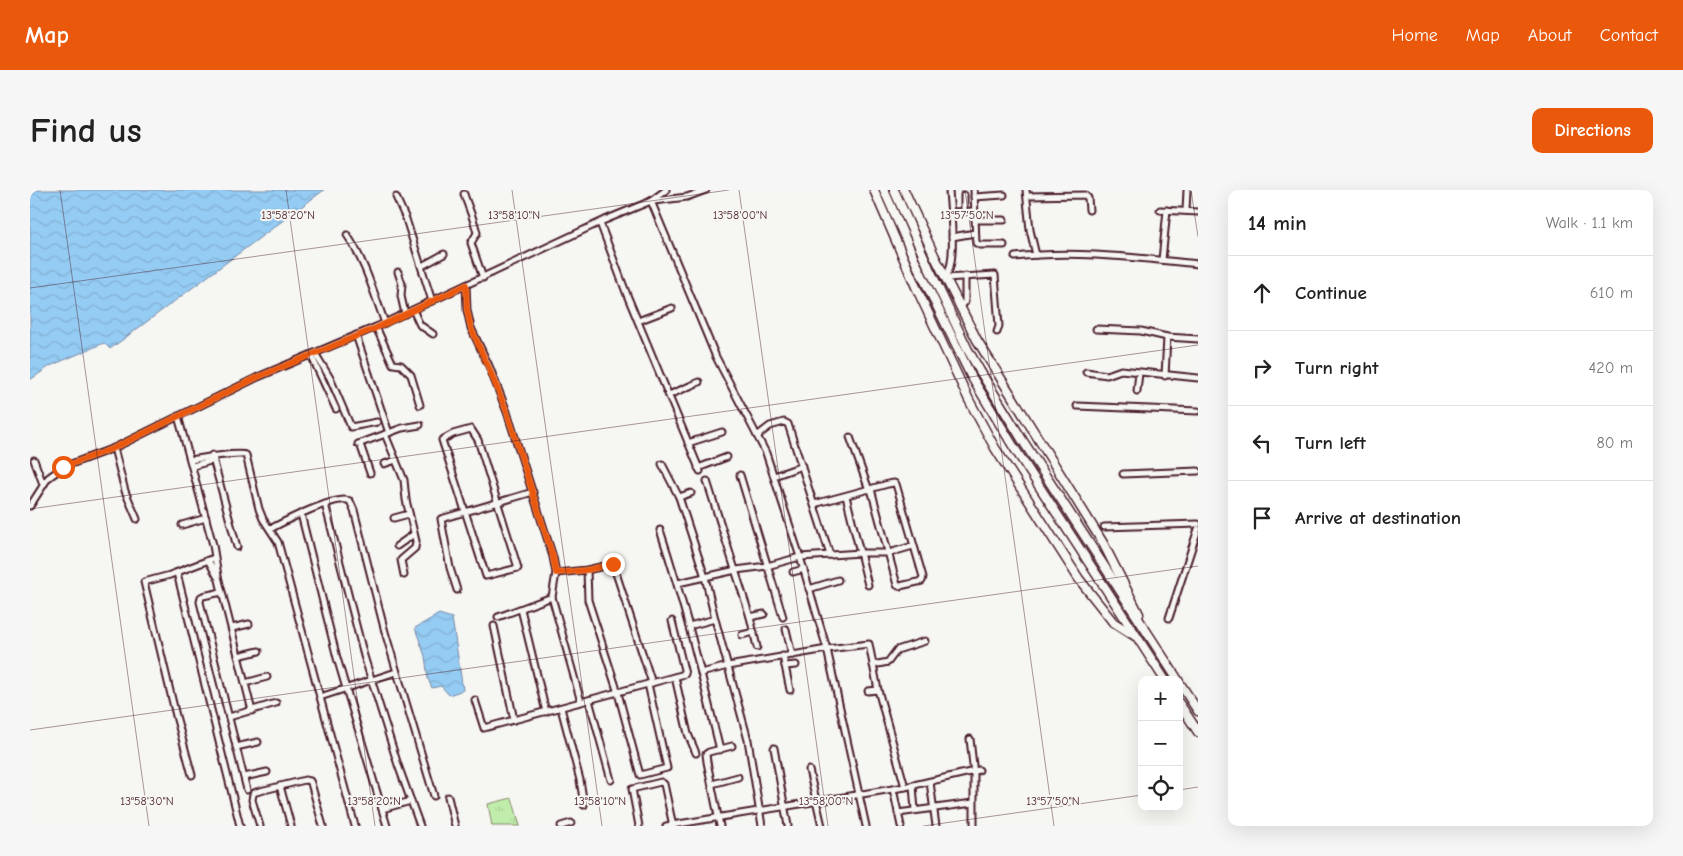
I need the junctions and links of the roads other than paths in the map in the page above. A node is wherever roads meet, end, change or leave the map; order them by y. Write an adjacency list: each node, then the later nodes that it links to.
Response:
1 (670, 190): 10 (street)
2 (706, 190): 17 (street)
3 (874, 190): 46 (main road)
4 (884, 190): 47 (main road)
5 (894, 190): 40 (main road)
6 (904, 190): 32 (main road)
7 (949, 190): 23 (street)
8 (974, 190): 14 (street)
9 (1187, 190): 22 (street)
10 (665, 192): 17 (street)
11 (1027, 193): 18 (street); 35 (street)
12 (464, 194): 43 (street)
13 (964, 195): 24 (street)
14 (974, 196): 15 (street); 21 (street)
15 (1004, 196)
16 (396, 197): 39 (street)
17 (651, 201): 28 (street); 79 (street)
18 (1089, 210)
19 (1160, 210): 20 (street)
20 (1167, 210): 22 (street); 37 (street)
21 (974, 211): 24 (street); 26 (street)
22 (1186, 211): 25 (street)
23 (950, 212): 24 (street); 31 (street)
24 (964, 212)
25 (1198, 212)
26 (975, 220): 27 (street); 29 (street)
27 (1004, 220)
28 (600, 223): 43 (street); 53 (street)
29 (975, 234): 31 (street); 33 (street)
30 (347, 235): 54 (street)
31 (952, 237): 44 (street)
32 (927, 242): 40 (main road); 44 (main road)
33 (1004, 244)
34 (444, 254): 39 (street)
35 (1036, 255): 36 (street); 37 (street)
36 (1016, 257)
37 (1162, 260): 38 (street)
38 (1198, 264)
39 (422, 266): 48 (street)
40 (929, 268): 145 (main road)
41 (398, 272): 52 (street)
42 (965, 276): 44 (street); 50 (street); 57 (street)
43 (483, 278): 45 (street)
44 (945, 278): 50 (main road)
45 (466, 285): 48 (street); 99 (street)
46 (916, 287): 47 (main road); 161 (main road)
47 (931, 294): 161 (main road)
48 (432, 301): 51 (street)
49 (672, 308): 53 (street)
50 (960, 308): 145 (main road)
51 (413, 310): 52 (street); 58 (street)
52 (405, 314): 54 (street)
53 (638, 322): 69 (street)
54 (385, 323): 55 (street)
55 (376, 328): 59 (street); 70 (street)
56 (1096, 328): 60 (street)
57 (998, 332)
58 (432, 334)
59 (356, 336): 62 (street); 78 (street)
60 (1167, 337): 61 (street); 65 (street)
61 (1198, 339)
62 (313, 354): 72 (street); 74 (street); 75 (street)
63 (1086, 372): 64 (street)
64 (1140, 373): 65 (street); 68 (street)
65 (1165, 376): 66 (street)
66 (1198, 378)
67 (699, 382): 69 (street)
68 (1137, 391)
69 (668, 395): 81 (street)
70 (420, 405)
71 (1076, 406): 73 (street)
72 (336, 409)
73 (1198, 411)
74 (178, 416): 82 (street); 87 (street)
75 (376, 422)
76 (420, 425): 78 (street)
77 (722, 432): 81 (street)
78 (387, 434): 86 (street); 92 (street)
79 (757, 436): 90 (street); 95 (street)
80 (850, 437): 98 (street)
81 (688, 444): 83 (street)
82 (114, 448): 97 (street); 112 (street)
83 (727, 457)
84 (212, 458): 87 (street); 117 (street); 123 (street)
85 (34, 460): 97 (street)
86 (396, 460): 88 (street); 109 (street)
87 (192, 463): 110 (street)
88 (384, 464)
89 (662, 464): 102 (street)
90 (802, 466): 95 (street); 105 (street)
91 (1198, 471): 93 (street)
92 (370, 472)
93 (1124, 474)
94 (740, 475): 129 (street)
95 (774, 476): 127 (street)
96 (707, 481): 132 (street)
97 (43, 484): 106 (street)
98 (870, 490): 101 (street); 122 (street); 125 (street)
99 (532, 492): 103 (street); 135 (street)
100 (691, 494): 102 (street)
101 (846, 496): 105 (street); 124 (street)
102 (679, 497): 137 (street)
103 (497, 503): 107 (street); 107 (street); 107 (street)
104 (325, 504): 108 (street); 173 (street); 179 (street)
105 (814, 504): 126 (street)
106 (30, 506)
107 (466, 512): 142 (street)
108 (301, 514): 117 (street); 182 (street)
109 (409, 514): 111 (street); 119 (street)
110 (206, 518): 114 (street); 128 (street)
111 (394, 518)
112 (137, 519)
113 (1198, 524): 115 (street)
114 (182, 525)
115 (1104, 527)
116 (1198, 529): 120 (street)
117 (270, 530): 188 (street)
118 (660, 530): 139 (street)
119 (414, 534): 121 (street); 136 (street)
120 (1196, 543): 151 (street)
121 (396, 546)
122 (914, 546): 125 (street); 125 (street)
123 (237, 547)
124 (861, 553): 125 (street); 126 (street); 140 (street)
125 (888, 553)
126 (830, 555): 127 (street)
127 (800, 557): 129 (street); 130 (street)
128 (211, 559): 133 (street); 143 (street)
129 (767, 566): 132 (street); 150 (street)
130 (804, 569): 134 (street); 141 (street)
131 (587, 570): 135 (street); 181 (street); 187 (street)
132 (736, 570): 137 (street); 149 (street)
133 (177, 572): 211 (street); 238 (street)
134 (793, 572)
135 (556, 573): 144 (street)
136 (404, 575)
137 (705, 577): 139 (street); 152 (street)
138 (838, 580): 141 (street)
139 (678, 583): 156 (street)
140 (868, 585)
141 (810, 589): 164 (street)
142 (457, 590)
143 (222, 592): 157 (street); 198 (street)
144 (552, 597): 146 (street); 191 (street)
145 (1132, 605): 176 (main road)
146 (521, 608): 148 (street); 197 (street)
147 (764, 614): 149 (street)
148 (498, 617)
149 (750, 617): 159 (street)
150 (783, 617)
151 (1169, 618)
152 (715, 619): 156 (street); 171 (street)
153 (672, 621): 178 (street)
154 (249, 624): 157 (street)
155 (494, 626): 199 (street)
156 (689, 626): 174 (street)
157 (232, 628): 167 (street)
158 (786, 629): 166 (street)
159 (754, 632): 160 (street); 163 (street)
160 (742, 636)
161 (1136, 636): 175 (main road)
162 (925, 641): 170 (street)
163 (757, 647)
164 (827, 649): 166 (street); 170 (street); 222 (street)
165 (258, 652): 167 (street)
166 (792, 655): 168 (street)
167 (238, 656): 180 (street)
168 (783, 656): 171 (street); 172 (street)
169 (796, 664): 172 (street)
170 (873, 665): 185 (street)
171 (728, 666): 174 (street); 232 (street)
172 (785, 666): 184 (street)
173 (396, 672): 179 (street); 223 (street)
174 (701, 673): 206 (street)
175 (1162, 676)
176 (1175, 676)
177 (267, 677): 180 (street)
178 (675, 677): 181 (street); 207 (street)
179 (372, 680): 182 (street); 225 (street)
180 (245, 683): 195 (street)
181 (650, 684): 187 (street); 187 (street)
182 (347, 688): 188 (street); 231 (street)
183 (1183, 688): 196 (main road)
184 (790, 690)
185 (878, 690): 186 (street); 219 (street)
186 (868, 691)
187 (618, 692): 190 (street)
188 (320, 697): 242 (street)
189 (475, 700): 199 (street)
190 (589, 700): 191 (street); 214 (street)
191 (581, 702): 193 (street)
192 (276, 703): 195 (street)
193 (561, 708): 197 (street); 228 (street)
194 (1183, 708): 200 (main road)
195 (252, 711): 198 (street)
196 (1198, 711)
197 (546, 712): 199 (street)
198 (228, 717): 204 (street)
199 (514, 720)
200 (1198, 732)
201 (970, 739): 209 (street)
202 (258, 742): 204 (street)
203 (732, 746): 206 (street)
204 (236, 747): 212 (street)
205 (774, 748): 229 (street)
206 (720, 750): 216 (street)
207 (696, 753)
208 (809, 770): 226 (street)
209 (976, 771): 215 (street); 227 (street)
210 (267, 772): 212 (street)
211 (192, 775)
212 (244, 777): 221 (street)
213 (738, 778): 216 (street)
214 (611, 780)
215 (930, 782): 218 (street); 230 (street)
216 (712, 784): 235 (street)
217 (280, 786): 239 (street); 240 (street); 241 (street)
218 (913, 786): 219 (street); 233 (street)
219 (904, 787): 220 (street)
220 (892, 789): 222 (street); 234 (street)
221 (247, 790)
222 (859, 795): 226 (street); 253 (street)
223 (434, 796)
224 (448, 797): 245 (street)
225 (411, 801): 231 (street); 244 (street)
226 (816, 801): 229 (street); 252 (street)
227 (973, 803): 230 (street); 256 (street)
228 (584, 805)
229 (784, 806): 232 (street); 251 (street)
230 (933, 808): 233 (street); 255 (street)
231 (382, 809): 243 (street)
232 (760, 810): 235 (street); 250 (street)
233 (915, 810): 234 (street)
234 (898, 813): 254 (street)
235 (719, 817): 237 (street); 249 (street)
236 (570, 823): 246 (street)
237 (673, 825): 247 (street); 248 (street)
238 (240, 826)
239 (260, 826)
240 (291, 826)
241 (323, 826)
242 (355, 826)
243 (387, 826)
244 (420, 826)
245 (455, 826)
246 (561, 826)
247 (639, 826)
248 (666, 826)
249 (720, 826)
250 (762, 826)
251 (788, 826)
252 (822, 826)
253 (866, 826)
254 (900, 826)
255 (936, 826)
256 (974, 826)

